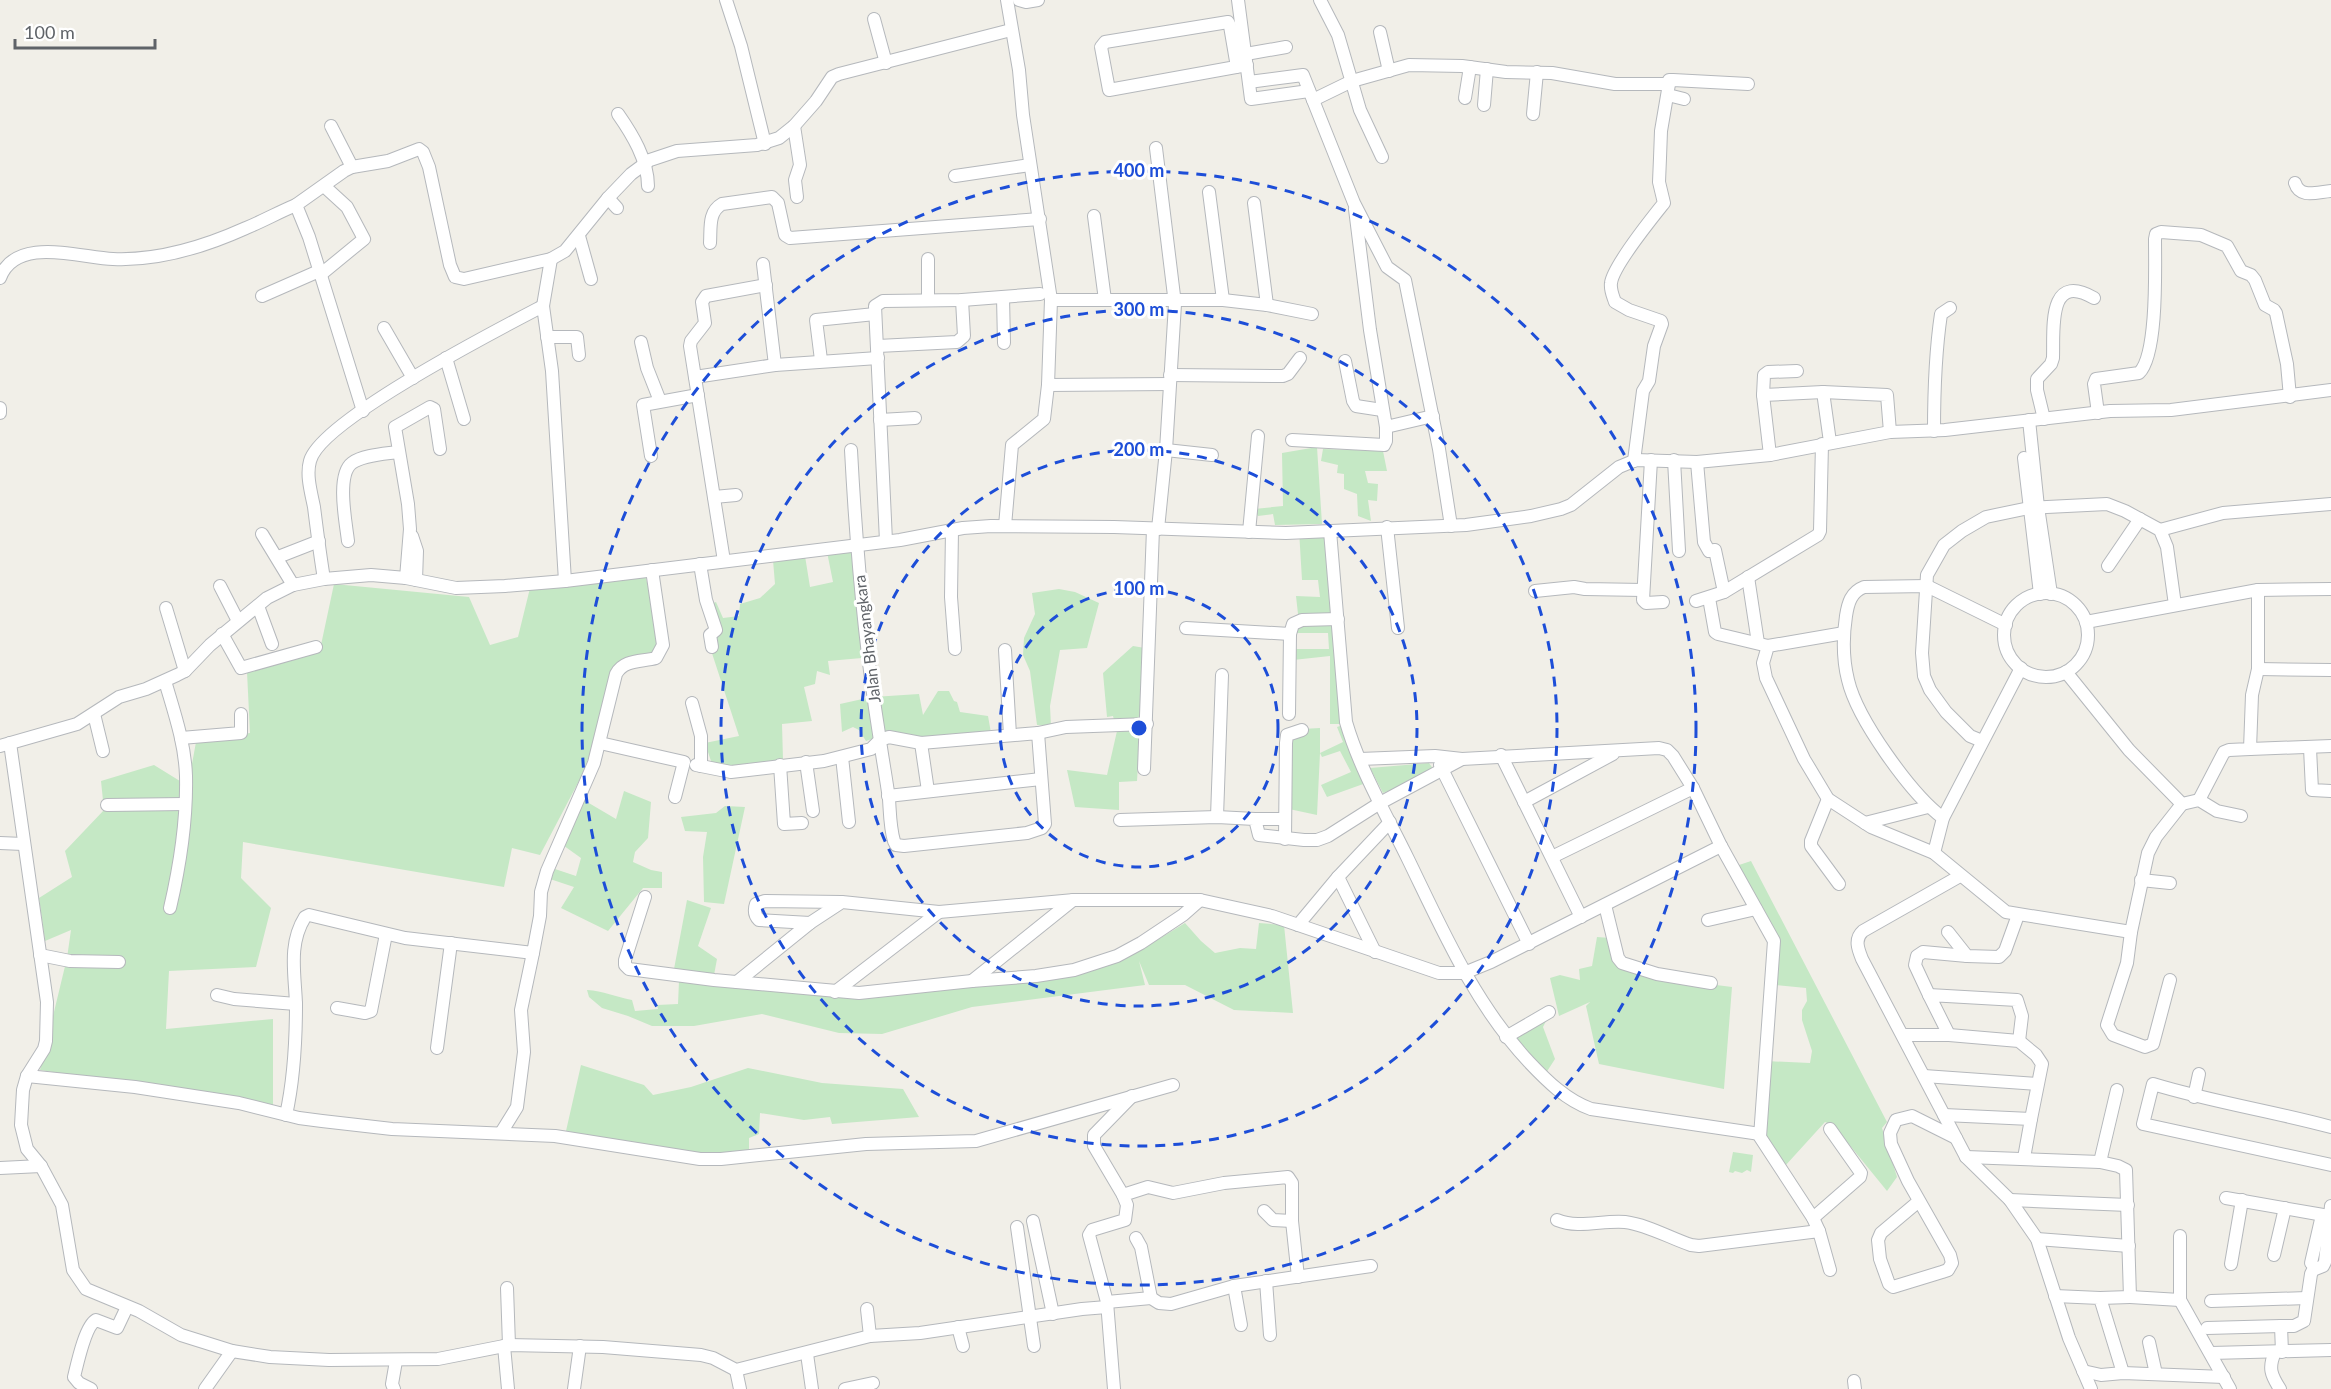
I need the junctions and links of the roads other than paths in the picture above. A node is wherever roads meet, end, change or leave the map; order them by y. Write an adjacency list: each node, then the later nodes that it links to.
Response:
1 (726, 0): 28 (street)
2 (1007, 0): 8 (street)
3 (1019, 0): 4 (street)
4 (1038, 0)
5 (1240, 0): 11 (street)
6 (1320, 0): 17 (street)
7 (874, 20): 12 (street)
8 (1011, 30): 12 (street); 32 (street)
9 (1380, 32): 15 (street)
10 (1286, 47): 11 (street)
11 (1243, 62): 11 (street); 20 (street)
12 (886, 63): 27 (street)
13 (1470, 67): 14 (street); 15 (street); 21 (street)
14 (1487, 69): 16 (street); 23 (street)
15 (1389, 70): 17 (street)
16 (1537, 72): 19 (street); 25 (street)
17 (1352, 81): 20 (street); 30 (street)
18 (1748, 84): 19 (street)
19 (1669, 89): 22 (street); 119 (street)
20 (1311, 96): 42 (street)
21 (1465, 98)
22 (1684, 99)
23 (1484, 105)
24 (618, 114): 31 (street)
25 (1533, 114)
26 (331, 126): 33 (street)
27 (794, 126): 28 (street); 40 (street)
28 (765, 144): 31 (street)
29 (1156, 148): 61 (street)
30 (1382, 157)
31 (645, 164): 37 (street); 41 (street)
32 (1030, 165): 34 (street); 47 (street)
33 (352, 167): 36 (street); 50 (street)
34 (955, 176)
35 (2295, 183): 38 (street)
36 (324, 186): 44 (street); 53 (street)
37 (648, 186)
38 (2331, 190)
39 (1209, 192): 65 (street)
40 (797, 197)
41 (608, 198): 45 (street); 48 (street)
42 (1354, 202): 94 (street); 98 (street)
43 (1254, 203): 66 (street)
44 (296, 205): 53 (street); 54 (street)
45 (617, 208)
46 (1094, 216): 64 (street)
47 (1040, 219): 49 (street); 59 (street)
48 (579, 236): 50 (street); 55 (street)
49 (711, 243)
50 (551, 259): 67 (street)
51 (928, 260): 62 (street)
52 (763, 264): 56 (street)
53 (320, 273): 57 (street); 95 (street)
54 (0, 278)
55 (591, 279)
56 (766, 285): 81 (street); 83 (street)
57 (262, 296)
58 (1003, 297): 59 (street); 63 (street); 74 (street)
59 (1046, 297): 64 (street); 86 (street)
60 (2094, 298): 101 (street)
61 (1175, 299): 64 (street); 65 (street); 85 (street)
62 (928, 300): 63 (street); 69 (street)
63 (962, 300): 75 (street)
64 (1105, 300)
65 (1223, 300): 66 (street)
66 (1267, 305): 70 (street)
67 (543, 306): 72 (street); 77 (street)
68 (1950, 308): 105 (street)
69 (875, 314): 75 (street); 79 (street)
70 (1312, 314)
71 (384, 328): 84 (street)
72 (547, 337): 76 (street); 148 (street)
73 (641, 342): 92 (street)
74 (1004, 343)
75 (878, 352): 79 (street); 102 (street)
76 (579, 355)
77 (446, 358): 84 (street); 100 (street)
78 (1300, 358): 85 (street)
79 (821, 360): 81 (street)
80 (1345, 362): 94 (street)
81 (775, 364): 83 (street)
82 (1797, 371): 90 (street)
83 (695, 377): 89 (street)
84 (413, 378): 95 (street)
85 (1170, 380): 86 (street); 112 (street)
86 (1048, 385): 126 (street)
87 (2331, 390): 91 (street)
88 (1823, 392): 90 (street); 106 (street); 109 (street)
89 (698, 395): 92 (street); 122 (street)
90 (1763, 395): 115 (street)
91 (2290, 397): 97 (street); 97 (street)
92 (660, 401): 116 (street)
93 (0, 408): 96 (street)
94 (1382, 410): 104 (street)
95 (363, 411): 135 (street)
96 (0, 413)
97 (2098, 413): 101 (street)
98 (1433, 416): 104 (street); 127 (street)
99 (915, 418): 102 (street)
100 (464, 419)
101 (2044, 419): 103 (street)
102 (880, 420): 137 (street)
103 (2024, 420): 105 (street); 124 (street)
104 (1386, 427): 108 (street)
105 (1934, 431): 106 (street)
106 (1890, 432): 109 (street)
107 (1258, 436): 133 (street)
108 (1292, 440)
109 (1826, 443): 115 (street); 145 (street)
110 (440, 449): 113 (street)
111 (851, 450): 138 (street, Jalan Bhayangkara)
112 (1166, 450): 114 (street); 129 (street)
113 (398, 452): 136 (street); 147 (street)
114 (1212, 455)
115 (1770, 455): 120 (street)
116 (651, 456)
117 (1651, 460): 118 (street); 119 (street); 153 (street)
118 (1674, 460): 120 (street); 139 (street)
119 (1634, 461): 127 (street)
120 (1697, 462): 156 (street)
121 (736, 495): 122 (street)
122 (714, 496): 141 (street)
123 (2331, 504): 131 (street)
124 (2033, 507): 125 (street); 151 (street); 157 (street)
125 (2140, 519): 131 (street); 143 (street)
126 (1005, 526): 129 (street); 130 (street)
127 (1451, 526): 128 (street)
128 (1388, 527): 132 (street); 169 (street)
129 (1155, 529): 133 (street); 190 (street)
130 (952, 530): 137 (street); 177 (street)
131 (2160, 530): 161 (street)
132 (1330, 531): 133 (street); 164 (street)
133 (1249, 532)
134 (262, 534): 140 (street)
135 (319, 541): 140 (street); 146 (street)
136 (348, 541)
137 (886, 541): 138 (street)
138 (856, 544): 141 (street); 194 (street, Jalan Bhayangkara)
139 (1679, 551)
140 (278, 557): 149 (street)
141 (724, 561): 142 (street)
142 (700, 564): 144 (street); 176 (street)
143 (2108, 566)
144 (652, 570): 148 (street); 197 (street)
145 (1748, 577): 156 (street); 174 (street)
146 (324, 579): 147 (street); 149 (street)
147 (411, 579): 148 (street)
148 (565, 581)
149 (293, 585): 162 (street)
150 (220, 586): 165 (street)
151 (1927, 586): 167 (street); 170 (street); 196 (street)
152 (2331, 589): 154 (street)
153 (1643, 590): 155 (street); 160 (street)
154 (2259, 590): 161 (street); 180 (street)
155 (1535, 591)
156 (1724, 592): 158 (street)
157 (2045, 594): 166 (street); 167 (street)
158 (1709, 598): 159 (street); 174 (street)
159 (1696, 601)
160 (1663, 602)
161 (2175, 605): 166 (street)
162 (258, 606): 165 (street); 173 (street)
163 (166, 608): 182 (street)
164 (1338, 619): 172 (street); 208 (street)
165 (237, 621): 171 (street)
166 (2086, 622): 183 (street)
167 (2006, 625): 179 (street)
168 (1186, 628): 172 (street)
169 (1398, 628)
170 (1844, 633): 174 (street); 229 (street)
171 (222, 634): 175 (street); 182 (street)
172 (1290, 634): 189 (street)
173 (272, 644)
174 (1763, 645): 222 (street)
175 (316, 647)
176 (712, 647)
177 (955, 649)
178 (1005, 650): 193 (street)
179 (2021, 668): 183 (street); 196 (street)
180 (2258, 669): 181 (street); 202 (street)
181 (2331, 670)
182 (185, 671): 185 (street)
183 (2066, 672): 227 (street)
184 (1222, 675): 232 (street)
185 (165, 681): 187 (street); 195 (street)
186 (692, 703): 213 (street)
187 (94, 714): 199 (street); 203 (street)
188 (241, 714): 195 (street)
189 (1288, 714)
190 (1147, 724): 192 (street); 214 (street)
191 (1302, 730): 235 (street)
192 (1038, 733): 193 (street); 216 (street)
193 (1011, 735): 198 (street)
194 (879, 737): 198 (street); 207 (street); 220 (street, Jalan Bhayangkara)
195 (181, 738): 226 (street)
196 (1982, 741): 233 (street)
197 (600, 743): 210 (street); 271 (street)
198 (921, 743): 218 (street)
199 (5, 745): 243 (street)
200 (2331, 746): 201 (street)
201 (2310, 748): 202 (street); 219 (street)
202 (2250, 749): 223 (street)
203 (103, 751)
204 (1618, 751): 205 (street); 217 (street); 224 (street)
205 (1501, 755): 209 (street); 224 (street)
206 (1435, 756): 208 (street); 209 (street); 215 (street)
207 (842, 758): 211 (street); 237 (street)
208 (1360, 759): 225 (street)
209 (1462, 759): 215 (street)
210 (684, 762): 213 (street); 221 (street)
211 (806, 762): 212 (street); 230 (street)
212 (780, 765): 213 (street); 240 (street)
213 (701, 766)
214 (1144, 769)
215 (1442, 771): 225 (street); 269 (street)
216 (1041, 779): 218 (street); 220 (street, Jalan Bhayangkara)
217 (1693, 788): 244 (street); 246 (street)
218 (928, 791): 220 (street)
219 (2331, 791)
220 (888, 796)
221 (675, 797)
222 (1828, 799): 239 (street); 251 (street)
223 (2199, 800): 227 (street); 231 (street)
224 (1524, 802): 246 (street)
225 (1380, 803): 238 (street); 241 (street)
226 (184, 804): 228 (street); 257 (street)
227 (2182, 804): 249 (street)
228 (107, 805)
229 (1928, 807): 233 (street); 239 (street)
230 (813, 811)
231 (2241, 816)
232 (1217, 817): 234 (street); 236 (street)
233 (1943, 818): 245 (street)
234 (1255, 819): 235 (street); 241 (street)
235 (1285, 819): 241 (street)
236 (1120, 820)
237 (849, 822)
238 (1390, 822): 248 (street); 275 (street)
239 (1865, 823): 245 (street)
240 (802, 824)
241 (1285, 838)
242 (0, 843): 243 (street)
243 (23, 844): 272 (street)
244 (1721, 846): 256 (street); 258 (street)
245 (1934, 853): 247 (street)
246 (1552, 857): 261 (street)
247 (1960, 876): 260 (street); 286 (street)
248 (1338, 877): 264 (street); 270 (street)
249 (2141, 880): 250 (street); 266 (street)
250 (2170, 883)
251 (1839, 884)
252 (645, 897): 278 (street)
253 (1074, 900): 254 (street); 259 (street); 277 (street)
254 (1200, 900): 264 (street); 277 (street)
255 (842, 902): 259 (street); 263 (street); 263 (street)
256 (1605, 905): 261 (street); 279 (street)
257 (170, 908)
258 (1756, 909): 262 (street); 305 (street)
259 (939, 912): 280 (street)
260 (2018, 915): 266 (street); 273 (street)
261 (1581, 917): 269 (street)
262 (1708, 920)
263 (810, 923): 278 (street)
264 (1298, 925): 270 (street)
265 (1948, 932): 273 (street)
266 (2131, 932): 276 (street)
267 (386, 934): 268 (street); 283 (street); 284 (street)
268 (451, 943): 271 (street); 290 (street)
269 (1529, 944): 275 (street)
270 (1375, 951): 275 (street)
271 (533, 953): 304 (street)
272 (40, 955): 274 (street); 292 (street)
273 (1967, 956): 282 (street)
274 (120, 962)
275 (1464, 973): 288 (street)
276 (2170, 980)
277 (972, 981): 280 (street)
278 (737, 982): 280 (street)
279 (1711, 983)
280 (835, 992)
281 (217, 995): 283 (street)
282 (1929, 995): 287 (street); 289 (street)
283 (296, 1004): 299 (street)
284 (337, 1008)
285 (1549, 1012): 288 (street)
286 (1904, 1035): 287 (street); 293 (street)
287 (1949, 1035): 289 (street)
288 (1506, 1037): 305 (street)
289 (2019, 1041): 294 (street)
290 (437, 1048)
291 (2199, 1074): 298 (street)
292 (27, 1076): 299 (street); 311 (street)
293 (1924, 1076): 294 (street); 300 (street)
294 (2037, 1084): 301 (street)
295 (1173, 1085): 297 (street)
296 (2116, 1090): 309 (street)
297 (1133, 1095): 304 (street); 313 (street)
298 (2194, 1097): 302 (street); 310 (street)
299 (286, 1115): 304 (street)
300 (1944, 1115): 301 (street); 306 (street)
301 (2031, 1119): 308 (street)
302 (2331, 1127)
303 (1830, 1129): 322 (street)
304 (501, 1133)
305 (1760, 1134): 322 (street)
306 (1957, 1139): 307 (street); 317 (street)
307 (1966, 1157): 308 (street); 315 (street)
308 (2024, 1158): 309 (street)
309 (2100, 1162): 318 (street)
310 (2331, 1165)
311 (41, 1166): 312 (street); 349 (street)
312 (0, 1167)
313 (1123, 1195): 325 (street); 348 (street)
314 (2226, 1197): 316 (street)
315 (2010, 1200): 318 (street); 330 (street)
316 (2242, 1200): 319 (street); 334 (street)
317 (1919, 1201): 317 (street)
318 (2128, 1205): 331 (street)
319 (2285, 1208): 321 (street); 332 (street)
320 (1264, 1211): 325 (street)
321 (2327, 1212): 333 (street); 345 (street)
322 (1813, 1218): 327 (street)
323 (1557, 1220): 327 (street)
324 (1033, 1221): 351 (street)
325 (1292, 1221): 337 (street)
326 (1017, 1227): 352 (street)
327 (1819, 1231): 336 (street)
328 (2180, 1236): 346 (street)
329 (1136, 1238): 343 (street)
330 (2037, 1239): 331 (street); 341 (street)
331 (2129, 1246): 342 (street)
332 (2274, 1255)
333 (2311, 1263)
334 (2231, 1264)
335 (1371, 1266): 337 (street)
336 (1830, 1270)
337 (1298, 1277): 338 (street)
338 (1266, 1281): 339 (street); 358 (street)
339 (1234, 1286): 343 (street); 353 (street)
340 (507, 1288): 360 (street)
341 (2055, 1296): 344 (street); 371 (street)
342 (2130, 1297): 344 (street); 346 (street)
343 (1151, 1298): 348 (street)
344 (2100, 1298): 372 (street)
345 (2307, 1298): 347 (street); 354 (street)
346 (2180, 1300): 367 (street)
347 (2211, 1301)
348 (1107, 1304): 351 (street); 384 (street)
349 (127, 1307): 365 (street); 376 (street)
350 (867, 1309): 357 (street)
351 (1053, 1314): 352 (street)
352 (1030, 1318): 355 (street); 363 (street)
353 (1241, 1325)
354 (2281, 1326): 356 (street); 366 (street)
355 (958, 1327): 357 (street); 362 (street)
356 (2206, 1328)
357 (870, 1335): 368 (street)
358 (1270, 1335)
359 (2149, 1342): 373 (street)
360 (506, 1345): 361 (street); 369 (street); 379 (street)
361 (580, 1346): 370 (street); 380 (street)
362 (963, 1346)
363 (1034, 1346)
364 (2331, 1350): 366 (street)
365 (232, 1351): 369 (street); 377 (street)
366 (2279, 1352): 367 (street); 387 (street)
367 (2211, 1353): 374 (street)
368 (807, 1354): 370 (street); 382 (street)
369 (396, 1360): 378 (street)
370 (736, 1370): 381 (street)
371 (2083, 1371): 372 (street); 385 (street)
372 (2123, 1373): 373 (street)
373 (2156, 1374): 374 (street)
374 (2224, 1377): 386 (street)
375 (873, 1383): 383 (street)
376 (91, 1389)
377 (205, 1389)
378 (393, 1389)
379 (508, 1389)
380 (573, 1389)
381 (740, 1389)
382 (812, 1389)
383 (845, 1389)
384 (1114, 1389)
385 (2091, 1389)
386 (2230, 1389)
387 (2280, 1389)

